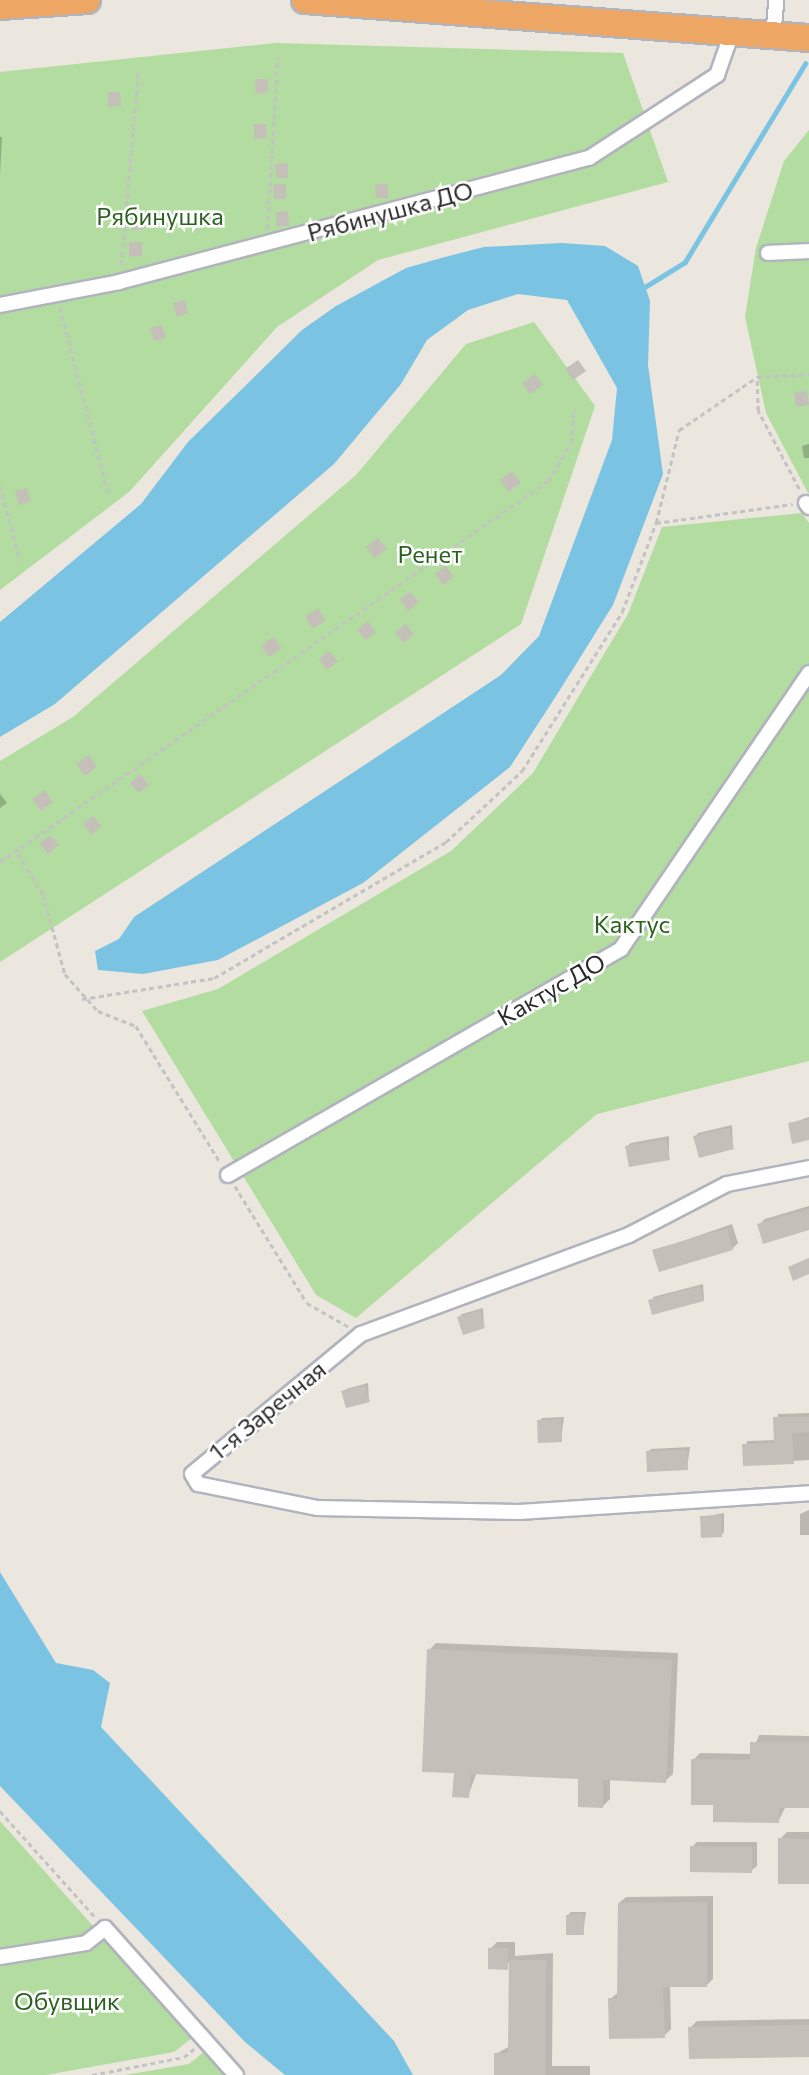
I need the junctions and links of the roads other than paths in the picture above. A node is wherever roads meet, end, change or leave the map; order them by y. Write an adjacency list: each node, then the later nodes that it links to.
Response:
1 (87, 0): 4 (highway)
2 (305, 0): 5 (highway)
3 (776, 0): 6 (street)
4 (0, 6)
5 (731, 35): 6 (highway); 10 (street, Рябинушка ДО)
6 (774, 38): 7 (highway)
7 (809, 38)
8 (809, 251): 9 (street)
9 (768, 253)
10 (0, 304)
11 (809, 673): 13 (street, Кактус ДО)
12 (809, 1168): 14 (street, 1-я Заречная)
13 (229, 1175)
14 (809, 1493)
15 (0, 1957): 16 (street)
16 (236, 2075)

